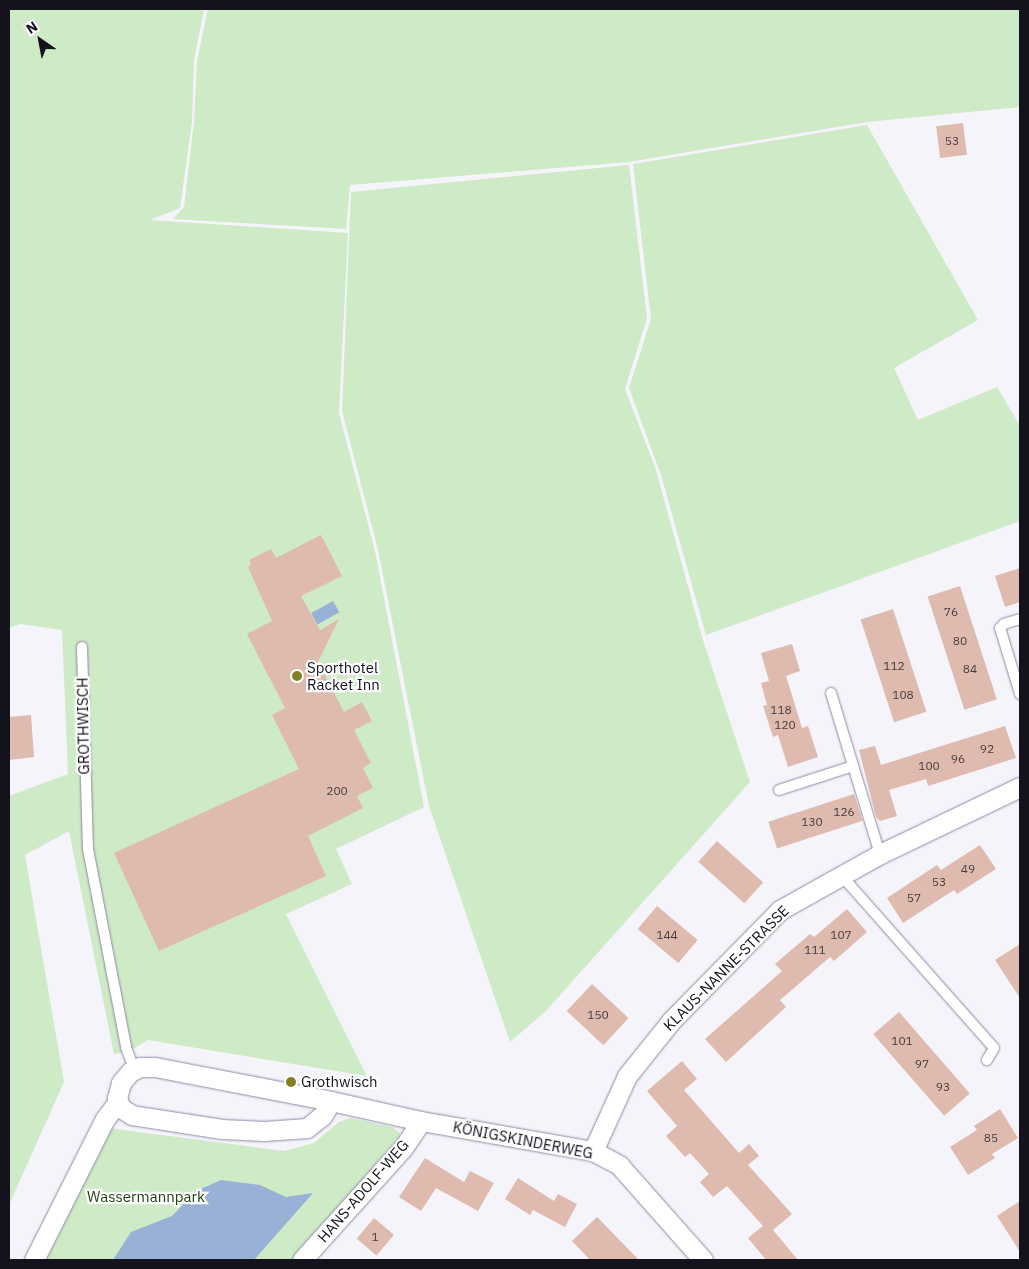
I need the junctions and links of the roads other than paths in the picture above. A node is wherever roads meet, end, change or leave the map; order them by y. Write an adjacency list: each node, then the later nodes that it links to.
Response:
1 (1020, 619): 4 (lane)
2 (82, 647): 11 (lane, GROTHWISCH)
3 (831, 693): 5 (lane)
4 (1020, 694)
5 (853, 766): 7 (lane); 8 (lane)
6 (1020, 788): 8 (street, KLAUS-NANNE-STRASSE)
7 (780, 790)
8 (880, 854): 9 (street, KLAUS-NANNE-STRASSE)
9 (841, 874): 10 (lane); 15 (street, KLAUS-NANNE-STRASSE)
10 (987, 1060)
11 (134, 1069): 12 (street, KÖNIGSKINDERWEG); 13 (street)
12 (331, 1101): 13 (street); 14 (street, KÖNIGSKINDERWEG)
13 (118, 1102): 16 (street)
14 (421, 1121): 15 (street, KÖNIGSKINDERWEG); 17 (street, HANS-ADOLF-WEG)
15 (593, 1151): 18 (street, KÖNIGSKINDERWEG)
16 (34, 1260)
17 (302, 1260)
18 (703, 1260)

